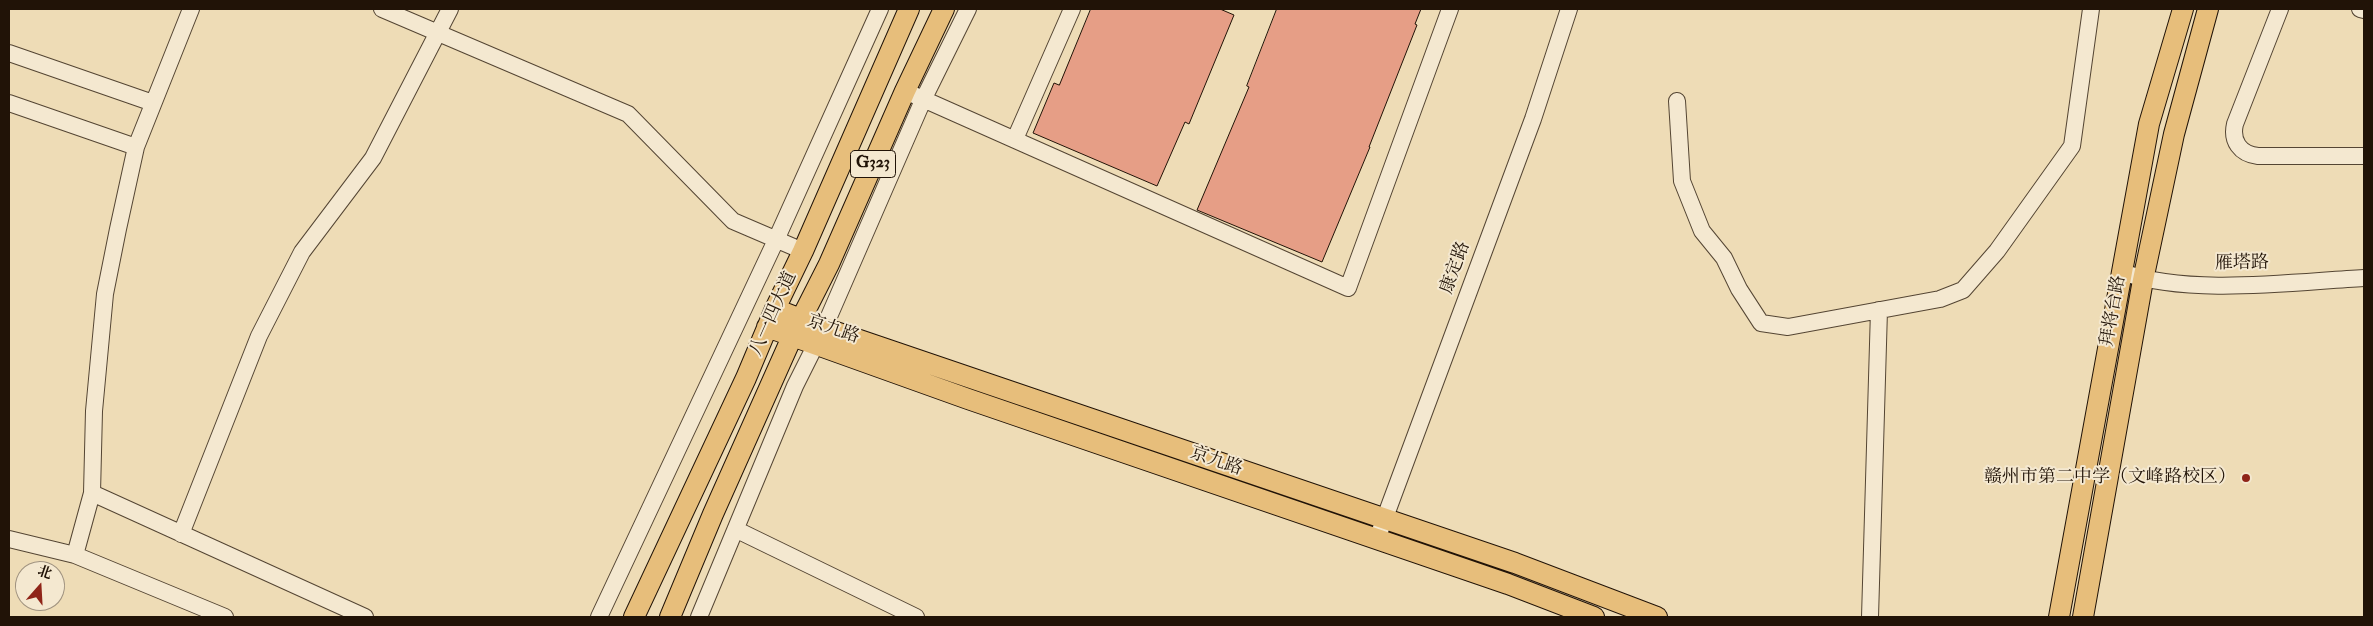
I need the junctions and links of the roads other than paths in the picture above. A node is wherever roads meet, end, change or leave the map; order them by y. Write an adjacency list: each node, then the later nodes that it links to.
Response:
1 (191, 9): 23 (street)
2 (382, 9): 17 (street)
3 (450, 9): 17 (street)
4 (880, 9): 27 (street)
5 (909, 9): 28 (main road, 八一四大道 / G323)
6 (944, 9): 19 (main road, 八一四大道 / G323)
7 (968, 9): 20 (street)
8 (1072, 9): 24 (street)
9 (1450, 9): 24 (street)
10 (1569, 9): 37 (street, 康定路)
11 (2091, 9): 32 (street)
12 (2183, 9): 29 (main road, 拜将台路)
13 (2208, 9): 31 (main road, 拜将台路)
14 (2280, 9): 26 (street)
15 (2360, 9): 16 (street)
16 (2364, 10)
17 (438, 32): 27 (street); 39 (street)
18 (9, 53): 23 (street)
19 (905, 91): 20 (street); 34 (main road, 八一四大道 / G323)
20 (924, 98): 24 (street); 35 (street)
21 (1676, 102): 32 (street)
22 (9, 103): 25 (street)
23 (153, 103): 25 (street)
24 (1015, 138)
25 (136, 147): 36 (street)
26 (2364, 156)
27 (776, 240): 28 (street); 45 (street)
28 (803, 252): 33 (main road, 八一四大道 / G323)
29 (2122, 272): 31 (street, 雁塔路); 53 (main road, 拜将台路)
30 (2364, 278): 31 (street, 雁塔路)
31 (2143, 280): 54 (main road, 拜将台路)
32 (1879, 310): 52 (street)
33 (771, 318): 34 (main road, 京九路); 46 (main road, 八一四大道)
34 (796, 328): 35 (main road, 京九路); 47 (main road, 八一四大道)
35 (820, 337): 37 (main road, 京九路); 38 (street); 41 (main road, 京九路)
36 (92, 493): 39 (street); 42 (street)
37 (1383, 520): 41 (street, 康定路); 51 (main road, 京九路)
38 (737, 530): 48 (street); 49 (street)
39 (181, 534): 44 (street)
40 (9, 539): 42 (street)
41 (1377, 539): 50 (main road, 京九路)
42 (75, 555): 43 (street)
43 (225, 617)
44 (365, 617)
45 (599, 617)
46 (634, 617)
47 (670, 617)
48 (699, 617)
49 (916, 617)
50 (1594, 617)
51 (1657, 617)
52 (1870, 617)
53 (2059, 617)
54 (2083, 617)

